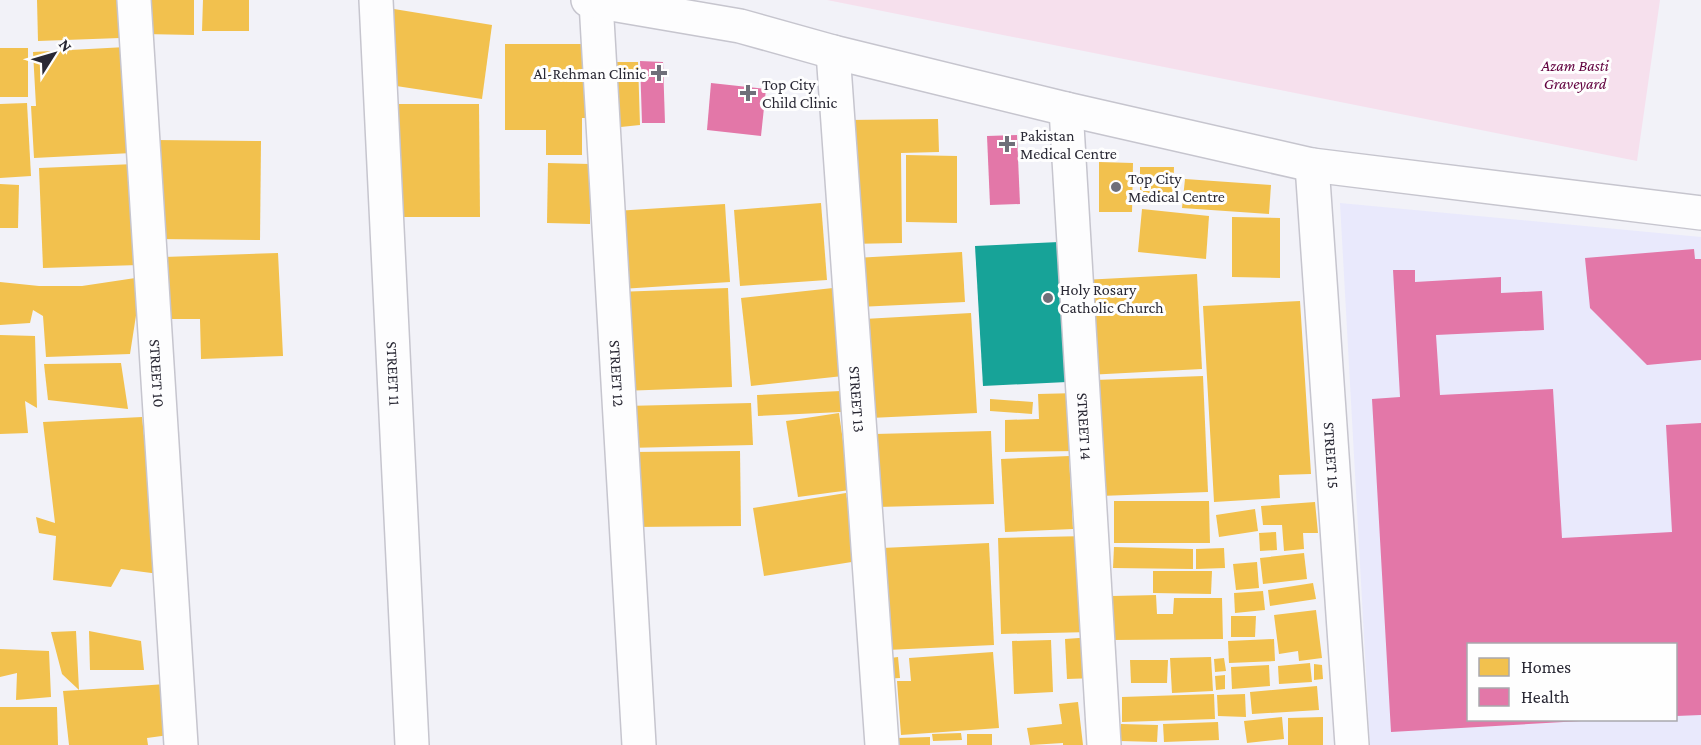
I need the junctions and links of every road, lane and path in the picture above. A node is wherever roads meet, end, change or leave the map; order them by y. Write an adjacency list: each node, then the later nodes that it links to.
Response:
1 (134, 0): 8 (street, STREET 10)
2 (376, 0): 9 (street, STREET 11)
3 (592, 1): 4 (street); 10 (street, STREET 12)
4 (833, 52): 5 (street); 11 (street, STREET 13)
5 (1066, 109): 6 (street); 12 (street, STREET 14)
6 (1312, 165): 7 (street); 13 (street, STREET 15)
7 (1701, 213)
8 (181, 745)
9 (412, 745)
10 (639, 745)
11 (882, 745)
12 (1104, 745)
13 (1352, 745)

